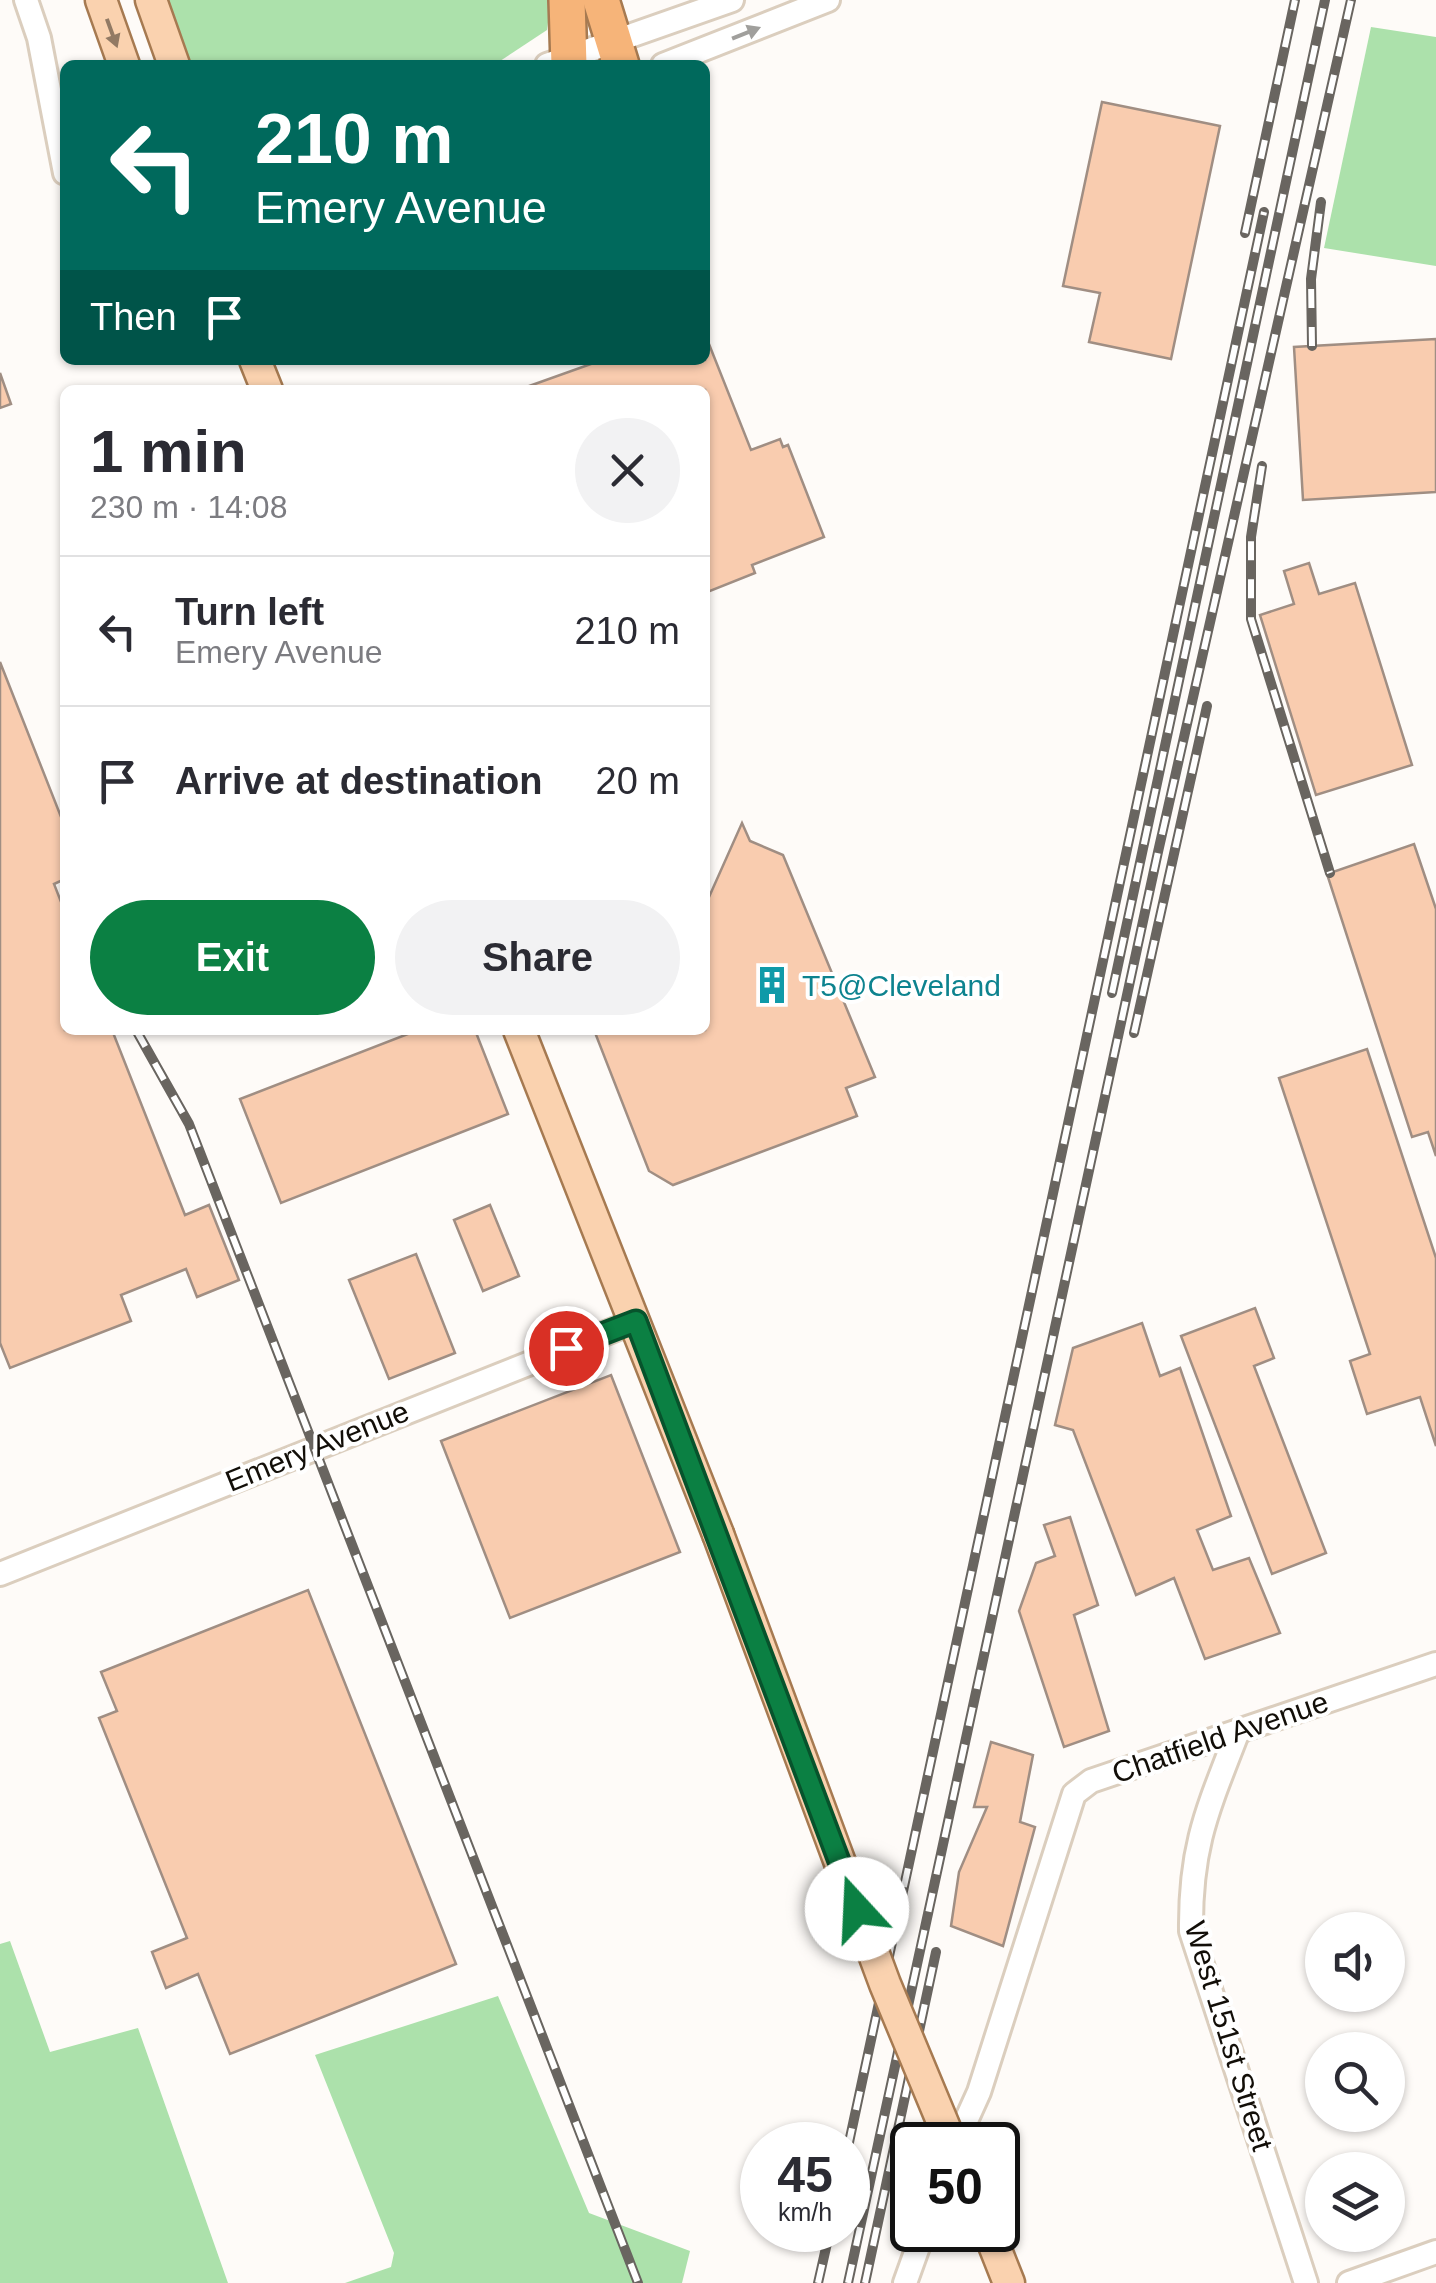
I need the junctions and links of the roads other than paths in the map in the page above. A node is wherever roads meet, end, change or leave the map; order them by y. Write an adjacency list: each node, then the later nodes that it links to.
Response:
1 (26, 0): 14 (street)
2 (100, 0): 9 (main road, one-way to 9)
3 (151, 0): 10 (main road)
4 (566, 0): 11 (highway)
5 (601, 0): 8 (highway)
6 (732, 0): 8 (street)
7 (828, 0): 13 (street, one-way to 7)
8 (618, 54): 12 (street)
9 (122, 60)
10 (172, 60)
11 (561, 60)
12 (580, 60)
13 (676, 60)
14 (60, 145)
15 (522, 1035): 16 (main road)
16 (636, 1321): 17 (street, Emery Avenue); 20 (main road, bridge)
17 (0, 1574)
18 (1436, 1664): 19 (street, Chatfield Avenue)
19 (1238, 1731): 21 (street, Chatfield Avenue); 27 (street, West 151st Street)
20 (944, 2122)
21 (964, 2122)
22 (916, 2252): 25 (street)
23 (997, 2252): 26 (main road)
24 (1436, 2252): 28 (street)
25 (904, 2283)
26 (1009, 2283)
27 (1306, 2283)
28 (1349, 2283)

